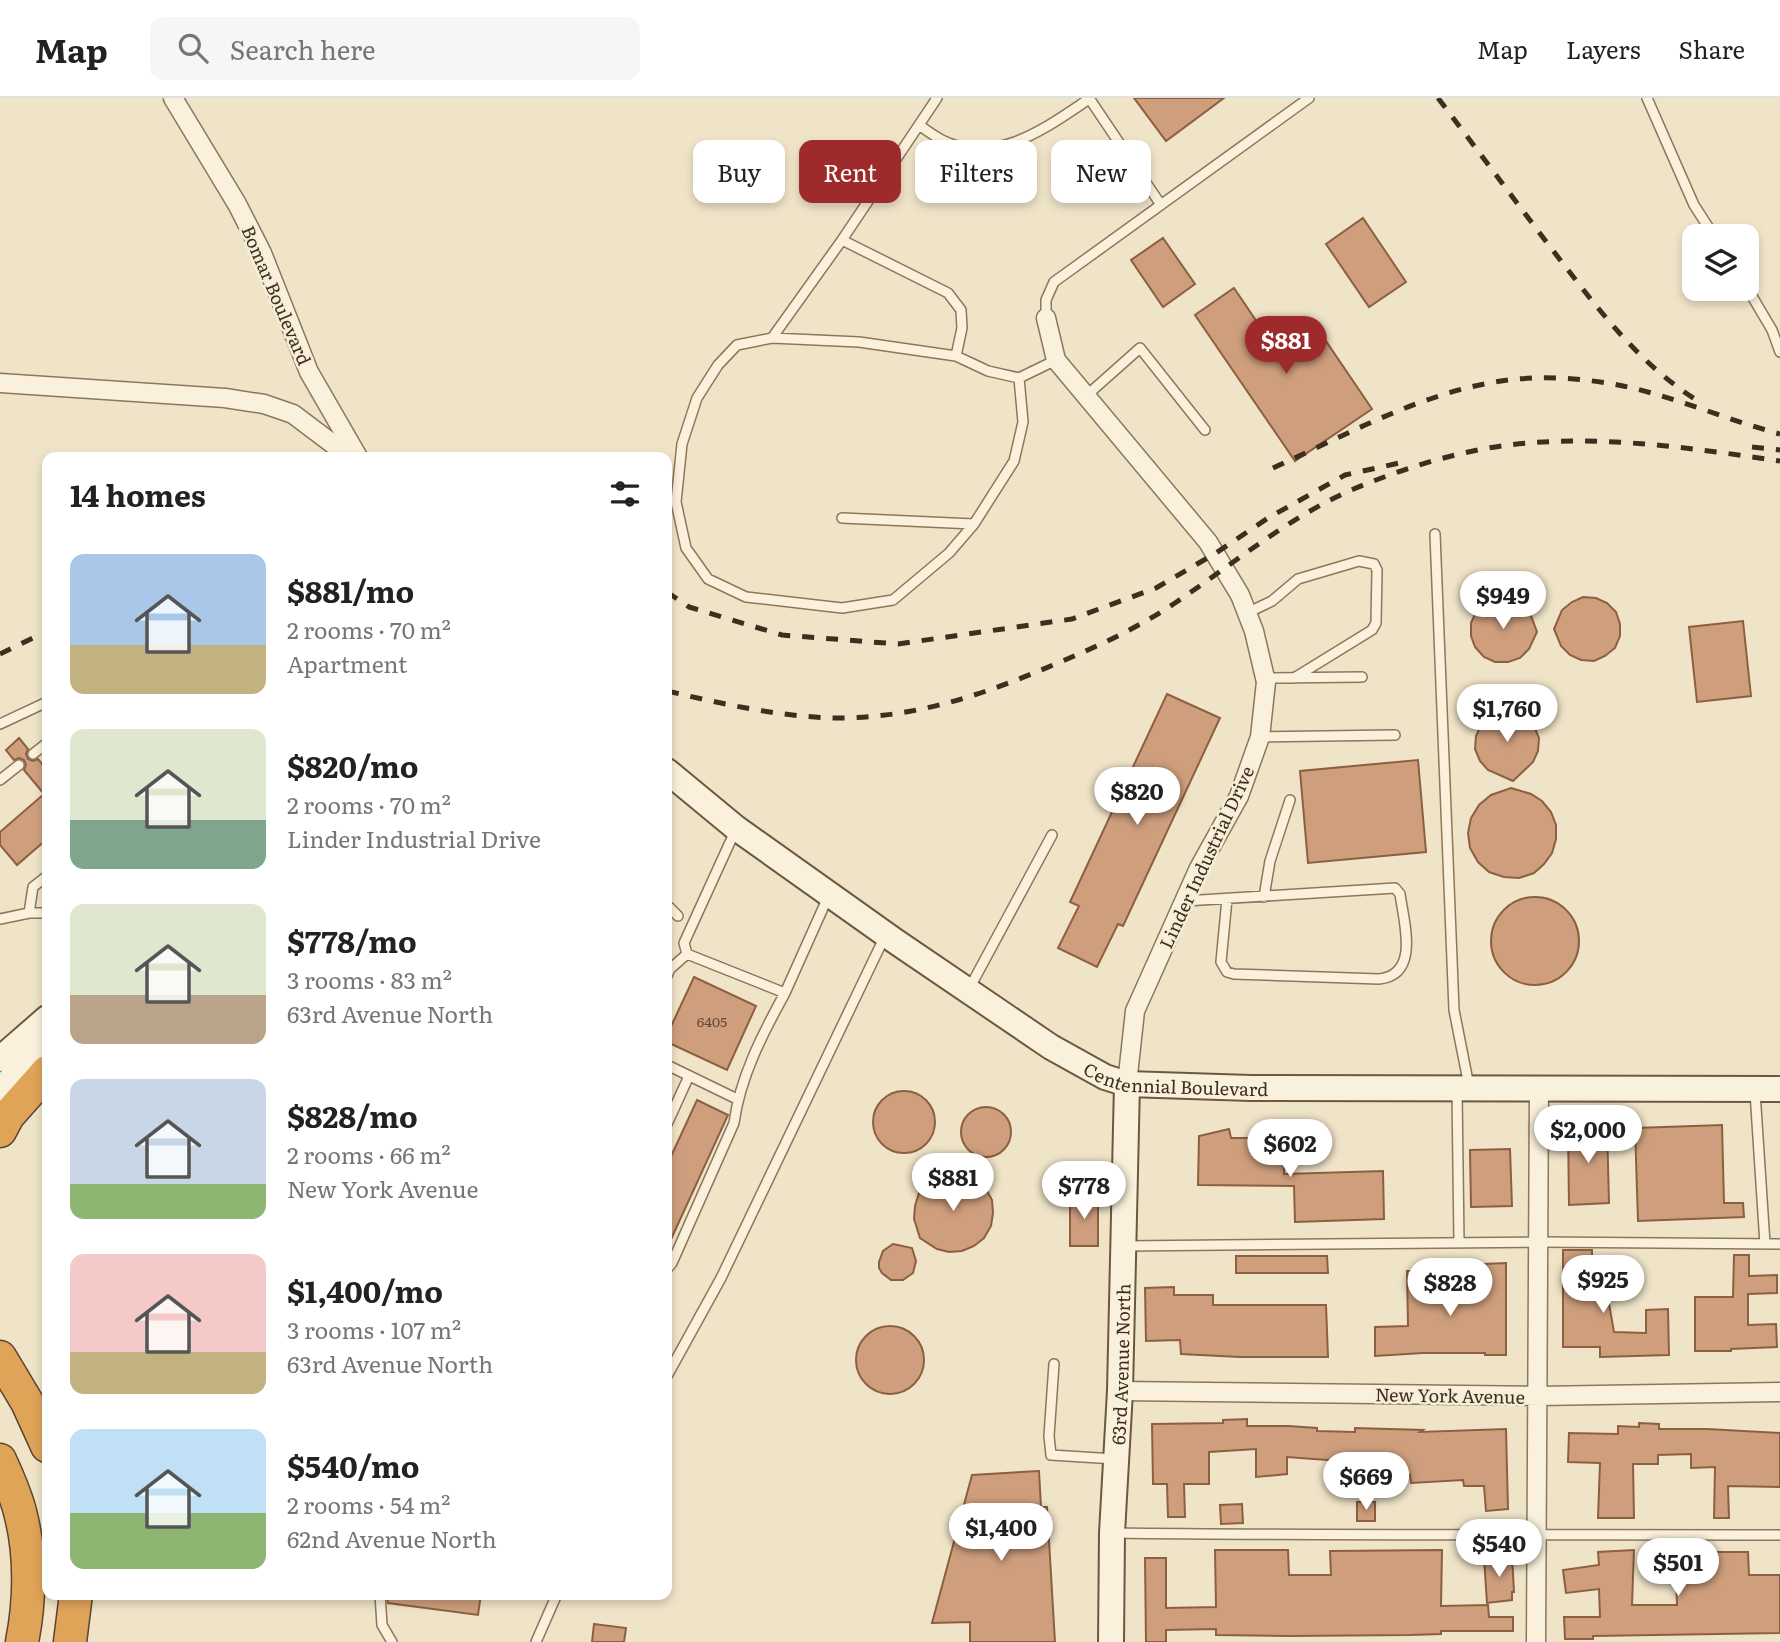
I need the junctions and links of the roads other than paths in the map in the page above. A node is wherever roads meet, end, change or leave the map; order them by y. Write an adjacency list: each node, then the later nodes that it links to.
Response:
1 (173, 98): 21 (street, Bomar Boulevard)
2 (937, 98): 6 (lane)
3 (1089, 98): 6 (lane); 7 (lane)
4 (1309, 98): 7 (lane)
5 (1647, 98): 8 (lane)
6 (919, 125): 9 (lane)
7 (1161, 205): 11 (lane)
8 (1706, 224)
9 (842, 240): 12 (lane); 14 (lane)
10 (1755, 301): 13 (lane)
11 (1046, 318): 15 (street, Linder Industrial Drive)
12 (772, 338): 14 (lane); 23 (lane)
13 (1780, 352)
14 (956, 356): 16 (lane)
15 (1056, 360): 16 (lane); 18 (street, Linder Industrial Drive)
16 (1019, 378): 23 (lane)
17 (0, 383): 20 (street)
18 (1086, 396): 19 (lane); 25 (street, Linder Industrial Drive)
19 (1205, 429)
20 (344, 452)
21 (355, 452)
22 (842, 518): 23 (lane)
23 (974, 524)
24 (1434, 534): 63 (lane)
25 (1247, 613): 27 (street, Linder Industrial Drive); 28 (lane)
26 (1362, 677): 28 (lane)
27 (1265, 678): 28 (lane); 32 (street, Linder Industrial Drive)
28 (1294, 678)
29 (42, 704): 30 (lane)
30 (0, 724)
31 (1395, 735): 32 (lane)
32 (1260, 737): 45 (street, Linder Industrial Drive)
33 (42, 747): 34 (lane)
34 (33, 754)
35 (19, 765): 37 (lane)
36 (672, 775): 39 (main road, Centennial Boulevard)
37 (0, 780)
38 (1290, 800): 43 (lane)
39 (736, 828): 42 (main road, Centennial Boulevard); 52 (lane)
40 (1052, 835): 54 (lane)
41 (42, 880): 47 (lane)
42 (829, 895): 51 (main road, Centennial Boulevard); 55 (lane)
43 (1264, 897): 44 (lane); 44 (lane)
44 (1227, 900): 45 (lane)
45 (1185, 901): 62 (street, Linder Industrial Drive)
46 (672, 910): 49 (lane)
47 (29, 913): 48 (lane); 50 (lane)
48 (42, 913)
49 (678, 916)
50 (0, 919)
51 (886, 934): 54 (main road, Centennial Boulevard); 79 (lane)
52 (687, 954): 53 (lane); 55 (lane)
53 (672, 967)
54 (968, 990): 62 (main road, Centennial Boulevard)
55 (785, 993): 68 (lane)
56 (42, 1022): 58 (main road)
57 (42, 1046): 67 (main road)
58 (0, 1059)
59 (672, 1068): 60 (lane)
60 (689, 1076): 68 (lane); 69 (lane)
61 (42, 1078): 70 (highway)
62 (1127, 1084): 63 (main road, Centennial Boulevard); 75 (main road, 63rd Avenue North)
63 (1463, 1087): 64 (main road, Centennial Boulevard); 72 (lane)
64 (1539, 1087): 65 (main road, Centennial Boulevard); 71 (street)
65 (1755, 1089): 66 (main road, Centennial Boulevard); 73 (lane)
66 (1780, 1089)
67 (0, 1090)
68 (737, 1098): 76 (lane)
69 (672, 1113)
70 (0, 1131)
71 (1540, 1242): 72 (lane); 73 (lane); 82 (street)
72 (1459, 1243): 75 (lane)
73 (1765, 1244): 74 (lane)
74 (1780, 1244)
75 (1123, 1246): 80 (main road, 63rd Avenue North)
76 (672, 1263)
77 (0, 1357): 83 (highway)
78 (1054, 1364): 84 (lane)
79 (672, 1367)
80 (1120, 1391): 82 (street, New York Avenue); 84 (main road, 63rd Avenue North)
81 (1780, 1392): 82 (street, New York Avenue)
82 (1538, 1396): 87 (street)
83 (42, 1435)
84 (1116, 1459): 86 (main road, 63rd Avenue North)
85 (0, 1460): 92 (highway)
86 (1112, 1533): 87 (lane); 96 (main road, 63rd Avenue North)
87 (1538, 1535): 88 (lane); 97 (street)
88 (1780, 1535)
89 (75, 1600): 93 (highway)
90 (380, 1600): 94 (lane)
91 (554, 1600): 95 (lane)
92 (22, 1642)
93 (70, 1642)
94 (393, 1642)
95 (536, 1642)
96 (1111, 1642)
97 (1536, 1642)

